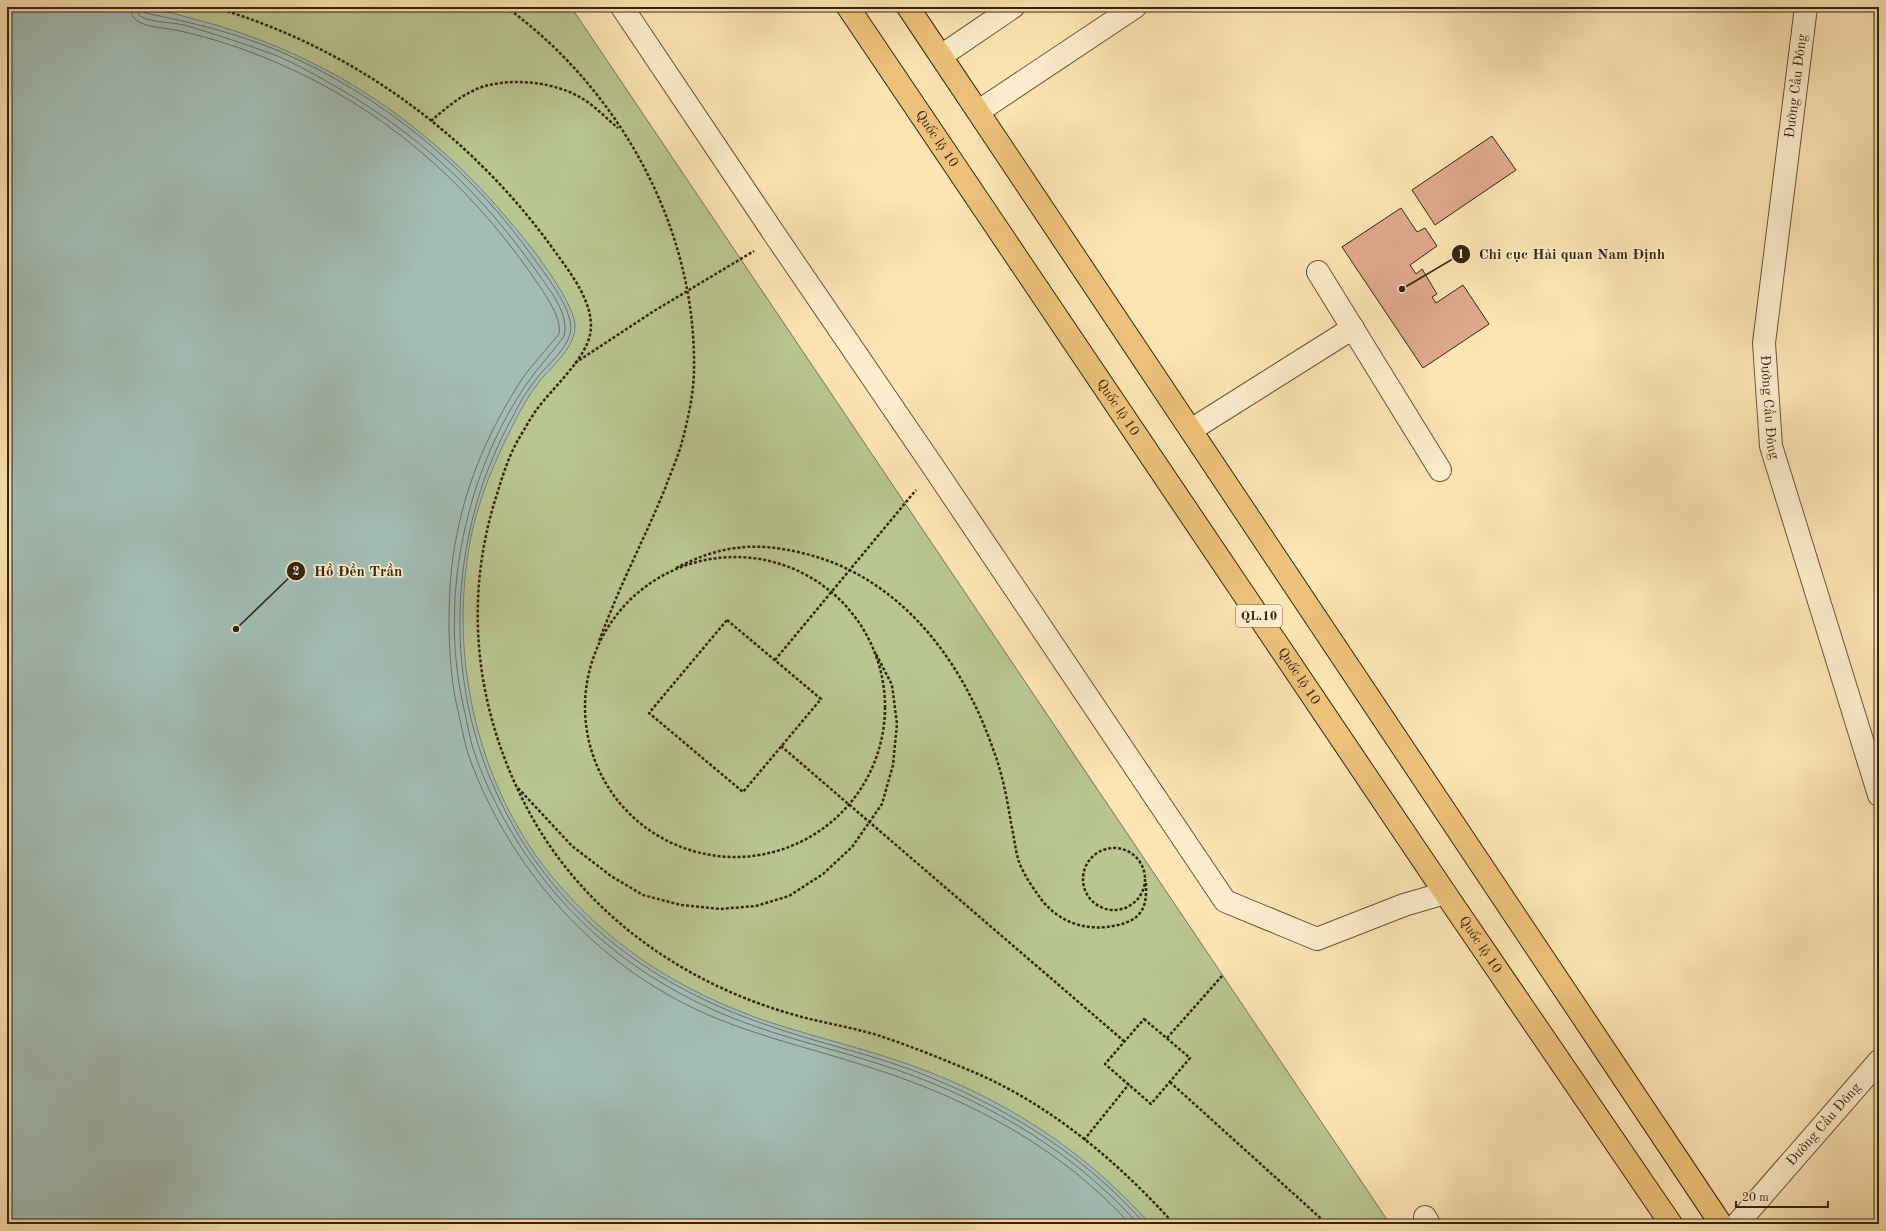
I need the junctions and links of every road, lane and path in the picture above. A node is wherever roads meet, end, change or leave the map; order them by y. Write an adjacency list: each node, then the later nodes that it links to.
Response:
1 (213, 7): 11 (path)
2 (506, 7): 12 (path)
3 (622, 7): 13 (street)
4 (848, 7): 33 (highway, Quốc lộ 10 / QL.10)
5 (908, 7): 9 (highway)
6 (1013, 7): 9 (street)
7 (1135, 7): 10 (street)
8 (1806, 7): 29 (street, Đường Cầu Đông)
9 (941, 56): 10 (highway)
10 (978, 112): 18 (highway)
11 (431, 121): 12 (path); 17 (path)
12 (622, 131): 15 (path)
13 (776, 238): 15 (path); 19 (street)
14 (1318, 272): 16 (street)
15 (688, 290): 17 (path); 25 (path)
16 (1353, 328): 18 (street); 20 (street)
17 (573, 365): 28 (path)
18 (1191, 430): 44 (highway)
19 (934, 468): 21 (path); 33 (street)
20 (1440, 470)
21 (850, 570): 22 (path); 23 (path); 32 (path)
22 (664, 574): 23 (path); 25 (path)
23 (831, 593): 24 (path); 26 (path)
24 (871, 645): 30 (path); 31 (path)
25 (595, 651): 30 (path)
26 (775, 660): 27 (path); 27 (path)
27 (781, 746): 30 (path)
28 (517, 786): 31 (path); 40 (path)
29 (1879, 795)
30 (849, 805): 31 (path)
31 (869, 822): 36 (path)
32 (1146, 882): 32 (path)
33 (1445, 893): 43 (highway, Quốc lộ 10 / QL.10)
34 (1222, 976): 35 (path)
35 (1168, 1038): 36 (path); 38 (path)
36 (1124, 1042): 39 (path)
37 (1879, 1061): 45 (street, Đường Cầu Đông)
38 (1170, 1082): 39 (path); 42 (path)
39 (1129, 1084): 40 (path)
40 (1084, 1140): 41 (path)
41 (1174, 1224)
42 (1327, 1224)
43 (1671, 1224)
44 (1721, 1224)
45 (1737, 1224)

